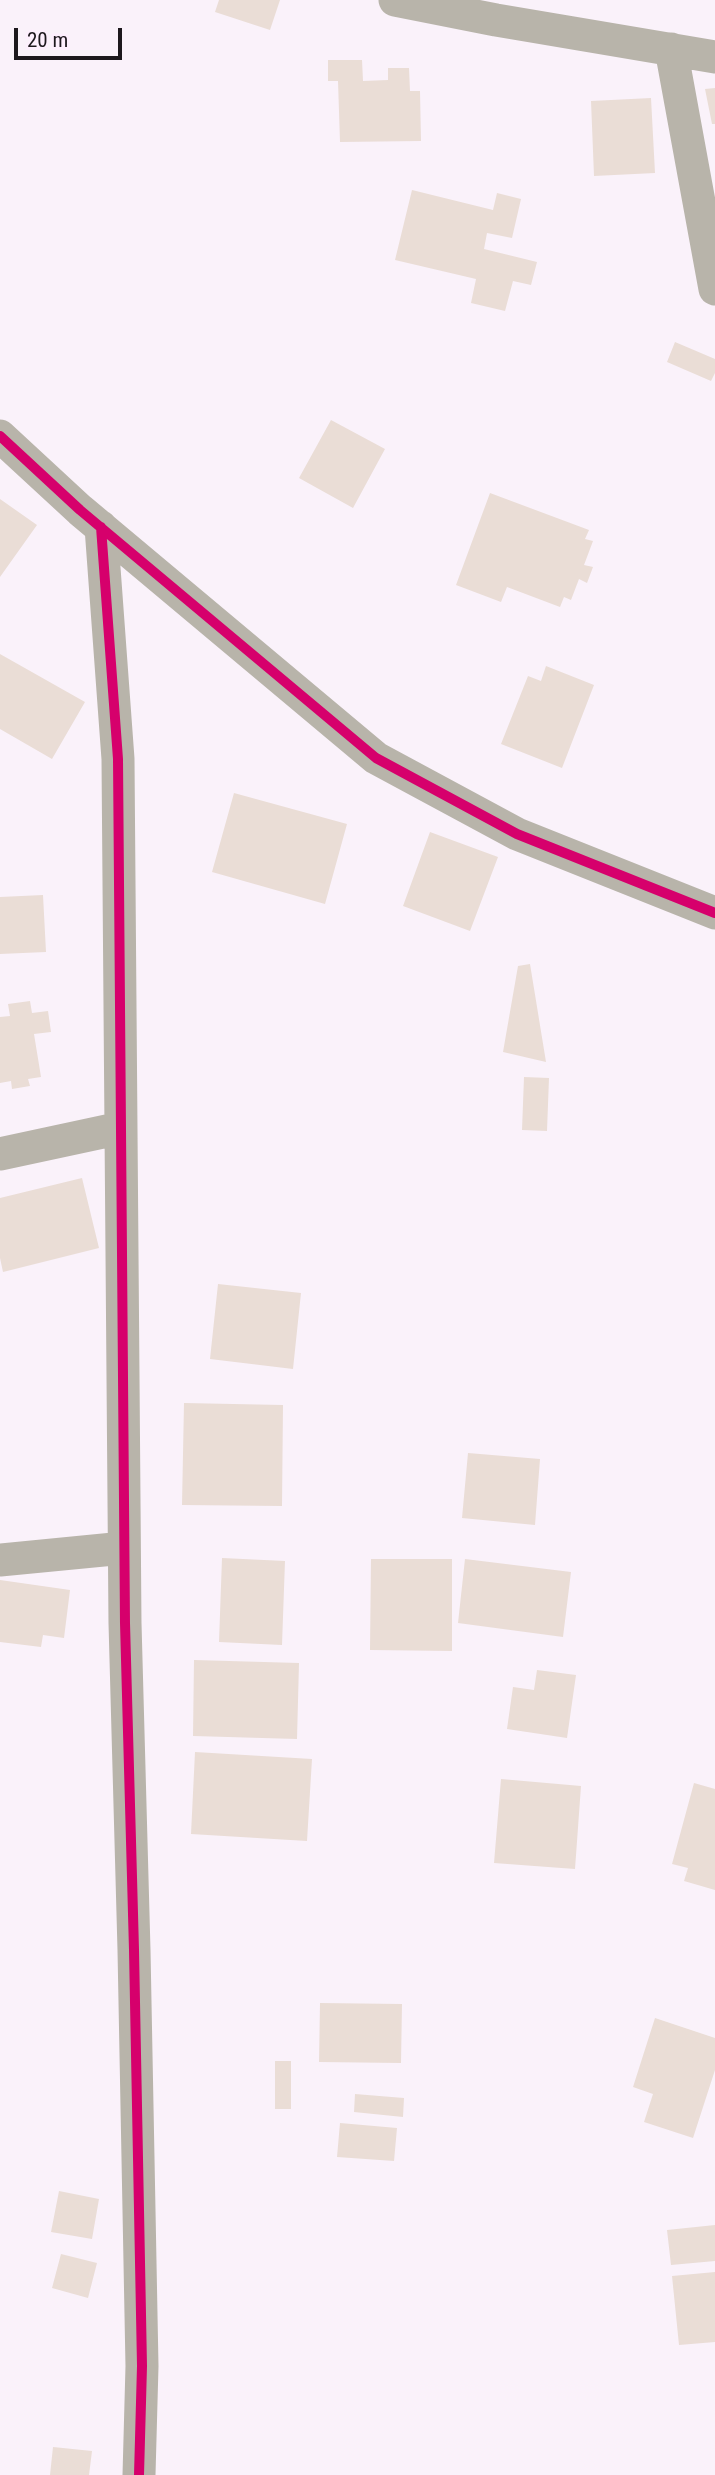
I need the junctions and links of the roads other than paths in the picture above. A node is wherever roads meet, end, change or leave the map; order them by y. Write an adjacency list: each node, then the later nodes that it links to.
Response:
1 (395, 0): 2 (street)
2 (671, 49): 3 (street); 4 (street)
3 (715, 57)
4 (715, 289)
5 (0, 436): 6 (street)
6 (101, 527): 7 (street); 8 (street)
7 (715, 913)
8 (121, 1128): 9 (street); 10 (street)
9 (0, 1154)
10 (124, 1548): 11 (street); 12 (street)
11 (0, 1560)
12 (139, 2475)

